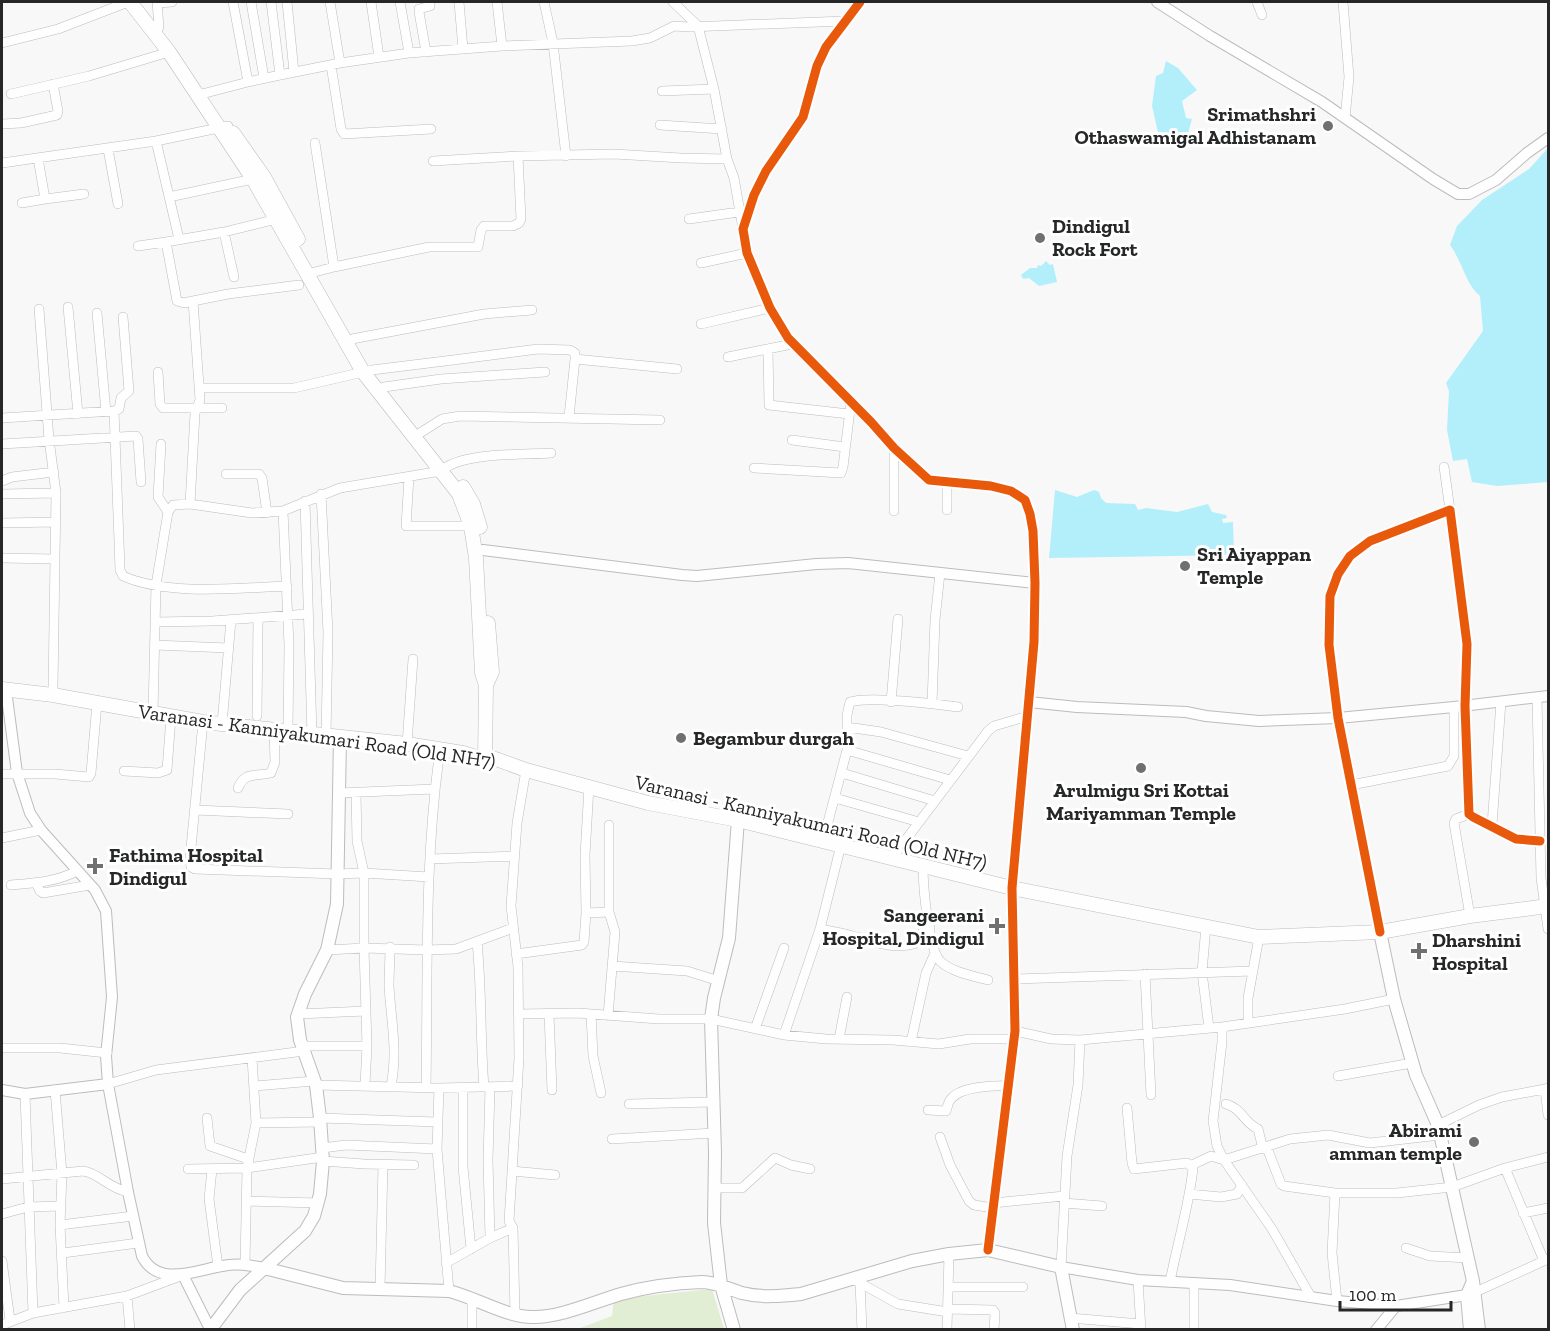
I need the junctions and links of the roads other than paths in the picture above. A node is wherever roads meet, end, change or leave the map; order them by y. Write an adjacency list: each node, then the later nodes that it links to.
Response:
1 (129, 2): 24 (main road); 25 (street)
2 (140, 2): 24 (main road)
3 (158, 2): 4 (street); 24 (street)
4 (172, 2)
5 (233, 2): 37 (street)
6 (251, 2): 36 (street)
7 (271, 2): 35 (street)
8 (287, 2): 34 (street)
9 (330, 2): 33 (street)
10 (371, 2): 32 (street)
11 (400, 2): 31 (street)
12 (430, 2): 30 (street)
13 (459, 2): 28 (street)
14 (497, 2): 27 (street)
15 (544, 2): 26 (street)
16 (673, 2): 23 (street)
17 (860, 2): 22 (street)
18 (1157, 2): 43 (street)
19 (1257, 2): 21 (street)
20 (1343, 2): 43 (street)
21 (1262, 15)
22 (845, 21): 23 (street); 68 (street)
23 (698, 26): 26 (street); 39 (street)
24 (157, 31): 29 (main road); 42 (main road)
25 (2, 43)
26 (554, 44): 27 (street); 54 (street)
27 (502, 46): 28 (street)
28 (463, 49): 30 (street)
29 (169, 52): 38 (street); 42 (main road)
30 (426, 52): 31 (street)
31 (409, 53): 32 (street)
32 (379, 57): 33 (street)
33 (335, 64): 34 (street); 47 (street)
34 (294, 72): 35 (street)
35 (280, 75): 36 (street)
36 (264, 78): 37 (street)
37 (248, 82): 42 (street)
38 (53, 84): 41 (street); 44 (street)
39 (714, 89): 40 (street); 48 (street)
40 (662, 91)
41 (11, 94)
42 (202, 94): 46 (main road)
43 (1345, 118): 49 (street)
44 (2, 124)
45 (660, 125): 48 (street)
46 (224, 127): 50 (street); 59 (main road)
47 (430, 129)
48 (722, 129): 56 (street)
49 (1548, 138)
50 (156, 141): 52 (street); 61 (street)
51 (315, 142): 75 (street)
52 (108, 149): 55 (street); 64 (street)
53 (518, 156): 54 (street); 57 (street); 75 (street)
54 (566, 156): 56 (street)
55 (38, 158): 58 (street); 62 (street)
56 (727, 159): 65 (street)
57 (432, 161)
58 (2, 163)
59 (259, 178): 61 (street); 66 (main road)
60 (84, 194): 62 (street)
61 (169, 196): 70 (street)
62 (45, 200): 63 (street)
63 (22, 203)
64 (118, 204)
65 (739, 212): 67 (street); 68 (street)
66 (282, 217): 69 (street); 76 (main road)
67 (689, 219)
68 (742, 229): 73 (street)
69 (224, 232): 70 (street); 77 (street)
70 (179, 239): 71 (street)
71 (166, 242): 72 (street); 78 (street)
72 (138, 246)
73 (747, 253): 74 (street); 80 (street)
74 (701, 263)
75 (334, 267): 76 (street)
76 (307, 277): 78 (street); 86 (main road); 92 (main road)
77 (234, 278)
78 (193, 301): 96 (street)
79 (68, 307): 101 (street)
80 (770, 308): 85 (street); 87 (street)
81 (39, 309): 103 (street)
82 (532, 310): 86 (street)
83 (97, 313): 100 (street)
84 (123, 317): 100 (street)
85 (701, 324)
86 (352, 339): 92 (main road)
87 (792, 344): 88 (street); 97 (street)
88 (768, 350): 89 (street); 102 (street)
89 (728, 357)
90 (575, 359): 91 (street); 92 (street); 104 (street)
91 (677, 369)
92 (368, 371): 95 (main road); 96 (street); 117 (main road)
93 (158, 372): 98 (street)
94 (545, 372): 95 (street)
95 (384, 387): 107 (main road)
96 (199, 388): 98 (street)
97 (851, 402): 102 (street); 114 (street)
98 (197, 407): 99 (street); 129 (street)
99 (222, 408)
100 (110, 412): 101 (street); 108 (street)
101 (78, 414): 103 (street)
102 (849, 414): 113 (street)
103 (48, 415): 105 (street); 109 (street)
104 (569, 417): 106 (street); 107 (street)
105 (2, 418)
106 (660, 420)
107 (420, 433): 117 (main road)
108 (115, 436): 109 (street); 123 (street); 144 (street)
109 (50, 440): 111 (street); 119 (street)
110 (792, 440): 113 (street)
111 (2, 444)
112 (161, 444): 134 (street)
113 (845, 447): 118 (street)
114 (894, 448): 124 (street); 133 (street)
115 (551, 453): 117 (street)
116 (1444, 467): 131 (street)
117 (444, 468): 121 (street); 138 (main road); 139 (main road)
118 (754, 468)
119 (54, 472): 122 (street); 125 (street)
120 (226, 474): 135 (street)
121 (409, 477): 127 (street); 138 (street)
122 (2, 481)
123 (141, 482)
124 (947, 482): 130 (street); 143 (street)
125 (56, 492): 126 (street); 136 (street)
126 (2, 494)
127 (321, 494): 128 (street); 175 (street)
128 (305, 501): 132 (street); 146 (street)
129 (190, 504): 134 (street); 135 (street)
130 (947, 510)
131 (1450, 510): 165 (street); 170 (street)
132 (283, 511): 135 (street); 145 (street)
133 (894, 511)
134 (168, 512): 144 (street)
135 (267, 513)
136 (55, 522): 137 (street); 141 (street)
137 (2, 523)
138 (471, 526): 155 (main road)
139 (483, 550): 142 (street); 155 (main road)
140 (2, 558): 141 (street)
141 (55, 559): 157 (street)
142 (940, 573): 143 (street); 163 (street)
143 (1035, 583): 160 (street)
144 (156, 585): 145 (street); 151 (street)
145 (286, 586): 147 (street)
146 (308, 614): 147 (street); 175 (street)
147 (288, 616): 148 (street); 174 (street)
148 (258, 618): 150 (street); 167 (street)
149 (898, 619): 159 (street)
150 (231, 620): 151 (street); 153 (street)
151 (155, 622): 152 (street)
152 (155, 645): 153 (street); 166 (street)
153 (228, 648): 171 (street)
154 (413, 659): 178 (street)
155 (486, 685): 176 (main road)
156 (3, 686): 157 (main road); 162 (main road, Varanasi - Kanniyakumari Road (Old NH7)); 187 (street)
157 (53, 688): 166 (main road)
158 (1543, 697): 161 (street); 208 (street)
159 (891, 702): 163 (street); 173 (street)
160 (1029, 702): 168 (street); 170 (street)
161 (1501, 702): 165 (street); 204 (street)
162 (97, 703): 166 (main road, Varanasi - Kanniyakumari Road (Old NH7)); 187 (street)
163 (932, 704): 164 (street)
164 (958, 706)
165 (1460, 706): 170 (street); 190 (street); 200 (street)
166 (153, 710): 169 (main road, Varanasi - Kanniyakumari Road (Old NH7)); 171 (main road)
167 (257, 716)
168 (1028, 716): 182 (street); 221 (street)
169 (171, 717): 172 (main road, Varanasi - Kanniyakumari Road (Old NH7)); 185 (street)
170 (1338, 718): 190 (street)
171 (222, 721): 172 (main road, Varanasi - Kanniyakumari Road (Old NH7)); 174 (main road, Varanasi - Kanniyakumari Road (Old NH7))
172 (203, 722): 198 (street)
173 (847, 727): 181 (street); 182 (street)
174 (284, 728): 175 (main road, Varanasi - Kanniyakumari Road (Old NH7)); 192 (street)
175 (319, 732): 177 (main road, Varanasi - Kanniyakumari Road (Old NH7)); 178 (main road)
176 (486, 736): 179 (main road); 183 (main road)
177 (340, 738): 178 (main road, Varanasi - Kanniyakumari Road (Old NH7)); 194 (main road)
178 (408, 740): 179 (main road); 180 (main road, Varanasi - Kanniyakumari Road (Old NH7))
179 (467, 748): 183 (main road)
180 (440, 750): 183 (main road, Varanasi - Kanniyakumari Road (Old NH7)); 193 (street)
181 (847, 750): 186 (street); 189 (street)
182 (968, 756): 189 (street)
183 (489, 757): 184 (main road, Varanasi - Kanniyakumari Road (Old NH7))
184 (526, 770): 191 (main road, Varanasi - Kanniyakumari Road (Old NH7)); 210 (street)
185 (124, 771)
186 (842, 772): 196 (street); 197 (street)
187 (17, 773): 188 (street); 205 (street)
188 (2, 774)
189 (950, 780): 197 (street)
190 (1351, 785): 231 (street)
191 (590, 787): 201 (main road, Varanasi - Kanniyakumari Road (Old NH7)); 224 (street)
192 (238, 789)
193 (434, 789): 195 (street); 212 (street)
194 (339, 793): 195 (street); 216 (main road)
195 (356, 793): 215 (street)
196 (835, 798): 202 (street); 207 (street)
197 (935, 801): 202 (street)
198 (195, 810): 199 (street); 216 (street)
199 (288, 814)
200 (1469, 814): 204 (street); 225 (street)
201 (738, 820): 207 (main road, Varanasi - Kanniyakumari Road (Old NH7)); 247 (main road)
202 (919, 822): 211 (street)
203 (609, 825): 223 (street)
204 (1492, 825): 208 (street)
205 (41, 830): 206 (street); 214 (street)
206 (2, 837)
207 (823, 841): 209 (main road, Varanasi - Kanniyakumari Road (Old NH7))
208 (1540, 841): 222 (street)
209 (841, 845): 211 (main road, Varanasi - Kanniyakumari Road (Old NH7)); 229 (street)
210 (515, 856): 212 (street); 227 (street)
211 (892, 858): 213 (main road, Varanasi - Kanniyakumari Road (Old NH7))
212 (430, 859): 217 (street)
213 (923, 865): 221 (main road, Varanasi - Kanniyakumari Road (Old NH7)); 228 (street)
214 (77, 871): 218 (street); 220 (street)
215 (364, 873): 216 (street); 217 (street); 235 (street)
216 (337, 874): 237 (main road)
217 (429, 877): 238 (street)
218 (36, 883): 219 (street); 220 (street)
219 (11, 885)
220 (90, 885): 270 (street)
221 (1012, 888): 226 (main road, Varanasi - Kanniyakumari Road (Old NH7)); 245 (street)
222 (1547, 906): 225 (main road, Varanasi - Kanniyakumari Road (Old NH7)); 230 (street)
223 (609, 912): 224 (street); 241 (street)
224 (586, 913): 240 (street)
225 (1470, 916): 231 (main road, Varanasi - Kanniyakumari Road (Old NH7))
226 (1206, 926): 232 (main road, Varanasi - Kanniyakumari Road (Old NH7)); 243 (street)
227 (513, 928): 233 (street); 240 (street)
228 (930, 928): 229 (street); 239 (street)
229 (820, 929): 262 (street)
230 (1548, 929)
231 (1380, 932): 232 (main road, Varanasi - Kanniyakumari Road (Old NH7)); 249 (main road)
232 (1260, 937): 242 (street)
233 (477, 942): 238 (street); 283 (street)
234 (390, 947): 235 (street); 238 (street); 278 (street)
235 (364, 948): 237 (street); 250 (street)
236 (784, 948): 260 (street)
237 (327, 950): 251 (main road)
238 (427, 950): 281 (street)
239 (935, 953): 246 (street); 266 (street)
240 (516, 954): 252 (street)
241 (612, 966): 247 (street); 255 (street)
242 (1253, 971): 243 (street); 257 (street)
243 (1202, 972): 244 (street); 259 (street)
244 (1145, 974): 245 (street); 261 (street)
245 (1013, 979): 263 (street)
246 (988, 980)
247 (718, 981): 256 (main road)
248 (846, 997): 264 (street)
249 (1394, 999): 257 (street); 272 (main road)
250 (366, 1011): 251 (street); 267 (street)
251 (298, 1014): 269 (main road)
252 (518, 1014): 253 (street); 279 (street)
253 (549, 1014): 254 (street); 288 (street)
254 (591, 1014): 255 (street); 289 (street)
255 (608, 1016): 256 (street)
256 (711, 1019): 260 (street); 292 (main road)
257 (1248, 1022): 258 (street)
258 (1222, 1027): 259 (street); 310 (street)
259 (1209, 1028): 261 (street)
260 (755, 1029): 262 (street)
261 (1147, 1034): 265 (street); 291 (street)
262 (784, 1035): 264 (street)
263 (1014, 1035): 265 (street); 266 (street); 280 (street)
264 (839, 1040): 266 (street)
265 (1080, 1040): 330 (street)
266 (911, 1042)
267 (368, 1046): 269 (street); 276 (street)
268 (2, 1048): 270 (street)
269 (304, 1049): 271 (street); 274 (main road)
270 (107, 1053): 275 (street)
271 (252, 1058): 275 (street); 277 (street)
272 (1412, 1063): 273 (street); 302 (main road)
273 (1338, 1076)
274 (315, 1083): 276 (street); 277 (street); 299 (main road)
275 (108, 1084): 287 (street); 327 (street)
276 (365, 1085): 278 (street)
277 (255, 1086): 301 (street)
278 (391, 1086): 281 (street)
279 (518, 1086): 283 (street); 319 (street)
280 (1008, 1086): 296 (street); 333 (street)
281 (426, 1087): 284 (street)
282 (463, 1087): 283 (street); 284 (street); 345 (street)
283 (487, 1087): 343 (street)
284 (439, 1088): 300 (street)
285 (1547, 1088): 297 (street); 302 (street)
286 (2, 1090): 290 (street)
287 (56, 1090): 290 (street); 320 (street)
288 (552, 1090)
289 (601, 1093)
290 (25, 1094): 322 (street)
291 (1152, 1095)
292 (712, 1102): 293 (street); 303 (main road)
293 (629, 1104)
294 (1226, 1104): 307 (street)
295 (1127, 1108): 314 (street)
296 (928, 1110)
297 (1548, 1115)
298 (207, 1118): 311 (street)
299 (320, 1120): 300 (street); 301 (street); 308 (main road)
300 (437, 1122): 306 (street)
301 (256, 1123): 311 (street)
302 (1439, 1130): 307 (street); 325 (main road)
303 (714, 1133): 305 (street); 326 (main road)
304 (940, 1137): 333 (street)
305 (612, 1139)
306 (437, 1149): 308 (street); 353 (street)
307 (1265, 1149): 310 (street); 328 (street)
308 (323, 1155): 311 (street); 312 (street); 332 (main road)
309 (1548, 1157): 315 (street)
310 (1224, 1160): 314 (street); 324 (street)
311 (248, 1164): 317 (street); 331 (street)
312 (383, 1165): 313 (street); 366 (street)
313 (414, 1165)
314 (1192, 1165): 329 (street)
315 (1505, 1168): 325 (street); 338 (street)
316 (188, 1169): 317 (street)
317 (212, 1169): 355 (street)
318 (810, 1169): 326 (street)
319 (512, 1172): 321 (street); 342 (street)
320 (62, 1174): 322 (street); 327 (street); 334 (street)
321 (555, 1175)
322 (28, 1176): 323 (street); 336 (street)
323 (2, 1179)
324 (1242, 1185): 329 (street); 370 (street)
325 (1452, 1187): 328 (street); 350 (main road)
326 (714, 1188): 363 (main road)
327 (128, 1192): 340 (street)
328 (1335, 1193): 372 (street)
329 (1189, 1194): 361 (street)
330 (1064, 1199): 333 (street); 335 (street); 356 (street)
331 (246, 1201): 332 (street); 354 (street)
332 (318, 1203): 357 (main road)
333 (993, 1205): 347 (street)
334 (60, 1206): 336 (street); 341 (street)
335 (1102, 1206)
336 (28, 1207): 339 (street); 376 (street)
337 (1548, 1208): 338 (street)
338 (1523, 1213): 351 (street)
339 (2, 1214)
340 (133, 1216): 341 (street); 344 (street)
341 (60, 1225): 348 (street)
342 (513, 1228): 343 (street); 377 (street)
343 (490, 1238): 345 (street)
344 (138, 1243): 348 (street); 358 (street)
345 (471, 1248): 353 (street)
346 (1406, 1248): 350 (street)
347 (988, 1251): 349 (main road); 356 (main road)
348 (63, 1253): 374 (street)
349 (948, 1254): 360 (main road); 364 (street)
350 (1468, 1258): 367 (main road)
351 (1546, 1260): 367 (street)
352 (2, 1261): 378 (street)
353 (446, 1263): 368 (street)
354 (245, 1264): 355 (street); 357 (street)
355 (218, 1267): 358 (street)
356 (1061, 1267): 359 (street); 379 (main road)
357 (264, 1268): 366 (main road); 382 (main road)
358 (183, 1275): 369 (street); 382 (street)
359 (1138, 1280): 361 (street); 380 (street)
360 (857, 1281): 363 (main road); 375 (street); 385 (street)
361 (1170, 1282): 362 (street)
362 (1194, 1283): 370 (street); 388 (street)
363 (721, 1285): 377 (main road); 384 (main road)
364 (948, 1287): 365 (street); 375 (street)
365 (1023, 1287)
366 (380, 1289): 368 (main road)
367 (1472, 1290): 373 (street); 390 (main road); 391 (main road)
368 (449, 1291): 371 (main road)
369 (127, 1296): 374 (street); 381 (street)
370 (1311, 1297): 372 (street)
371 (472, 1298): 377 (main road); 383 (street)
372 (1337, 1301): 373 (street)
373 (1396, 1306): 389 (street)
374 (64, 1308): 376 (street)
375 (948, 1311): 386 (street); 387 (street)
376 (33, 1313): 378 (street)
377 (515, 1313)
378 (6, 1322)
379 (1071, 1324): 380 (street)
380 (1141, 1327)
381 (130, 1329)
382 (210, 1329)
383 (472, 1329)
384 (734, 1329)
385 (862, 1329)
386 (947, 1329)
387 (994, 1329)
388 (1194, 1329)
389 (1376, 1329)
390 (1470, 1329)
391 (1479, 1329)

